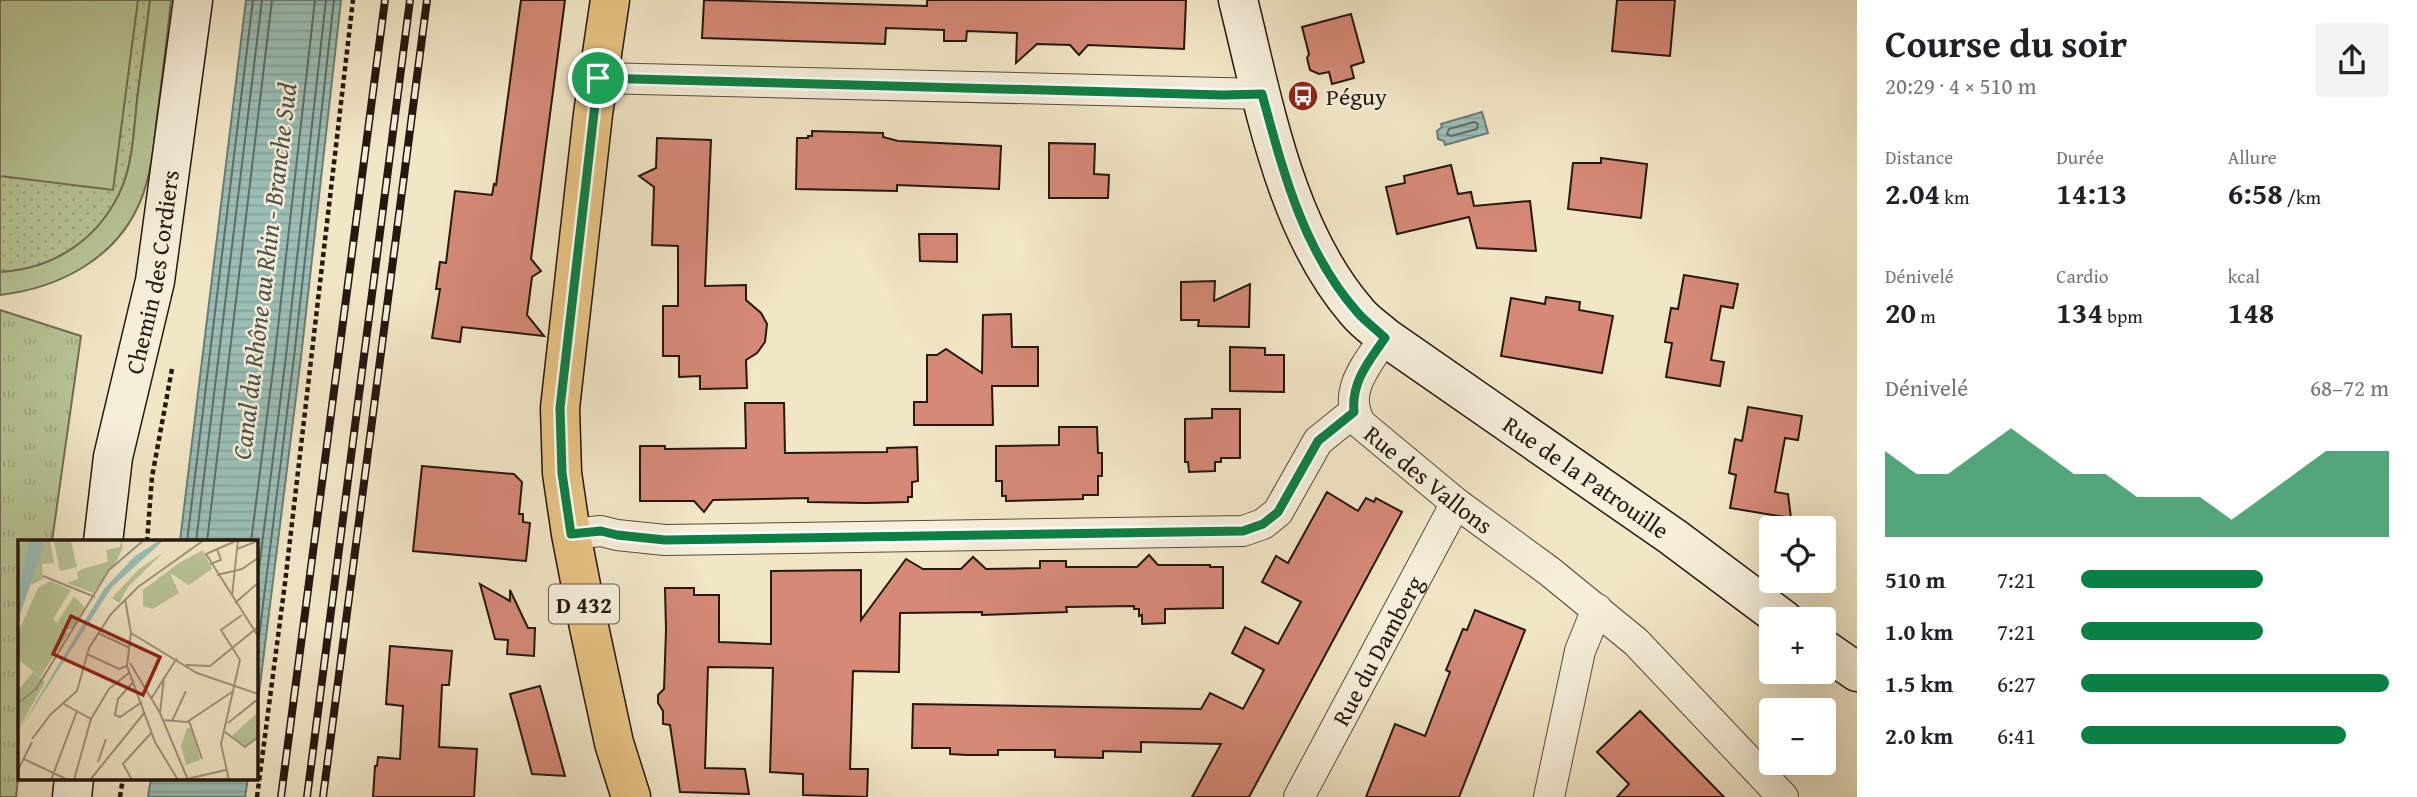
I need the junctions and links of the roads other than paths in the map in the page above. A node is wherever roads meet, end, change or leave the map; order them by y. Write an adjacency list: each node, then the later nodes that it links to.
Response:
1 (194, 0): 10 (street, Chemin des Cordiers)
2 (610, 0): 4 (main road, D 432)
3 (1238, 0): 5 (street)
4 (598, 78): 5 (street); 9 (main road, D 432)
5 (1262, 94): 6 (street)
6 (1385, 338): 7 (street, Rue des Vallons); 11 (street, Rue de la Patrouille)
7 (1354, 412): 8 (street, Rue des Vallons); 9 (street)
8 (1456, 503): 12 (street, Rue des Vallons); 16 (street, Rue du Damberg)
9 (571, 534): 15 (main road, D 432)
10 (103, 540)
11 (1767, 607)
12 (1597, 609): 17 (street); 18 (street, Rue des Vallons)
13 (1836, 657): 14 (street)
14 (1857, 672)
15 (631, 797)
16 (1299, 797)
17 (1549, 797)
18 (1783, 797)

